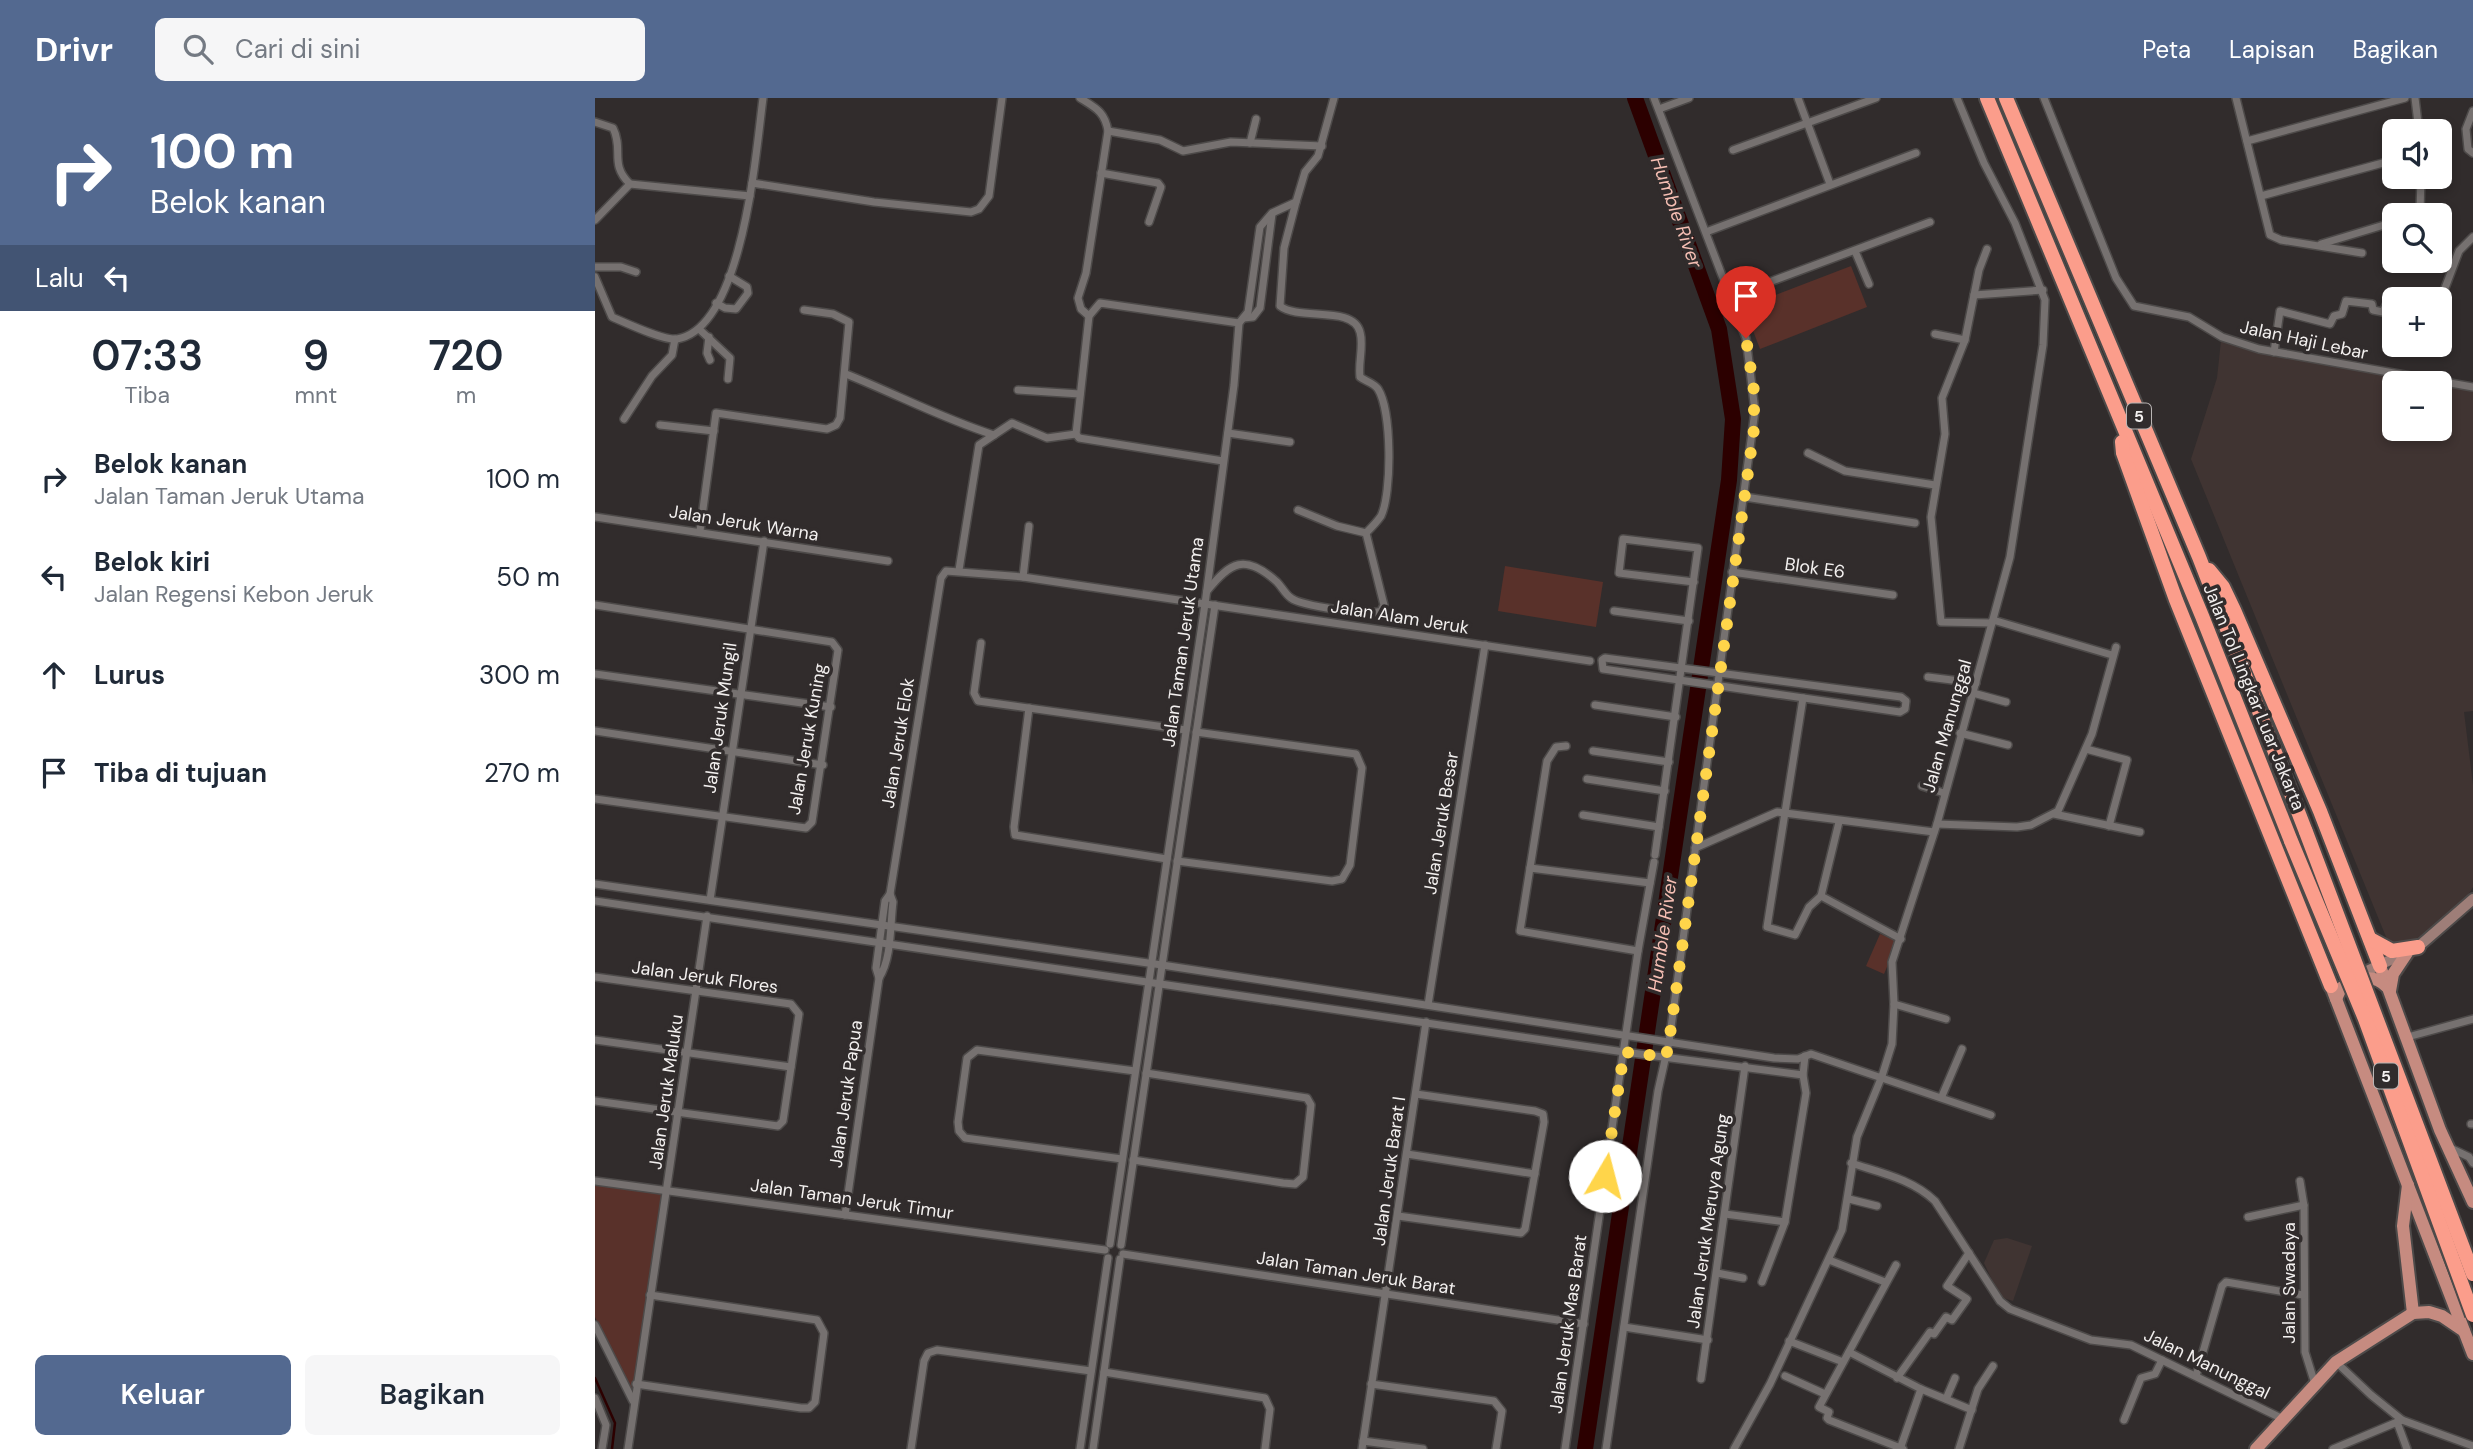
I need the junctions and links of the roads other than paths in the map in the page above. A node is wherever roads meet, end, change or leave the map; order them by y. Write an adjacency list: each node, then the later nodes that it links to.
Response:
1 (763, 98): 31 (street)
2 (1002, 98): 31 (street)
3 (1080, 98): 22 (street)
4 (1334, 98): 25 (street)
5 (1654, 98): 16 (street)
6 (1689, 98): 16 (street)
7 (1798, 98): 21 (street)
8 (1877, 98): 21 (street)
9 (1957, 98): 54 (street, Jalan Manunggal)
10 (2007, 98): 93 (highway, Jalan Tol Lingkar Luar Jakarta / 5)
11 (2044, 98): 67 (street, Jalan Haji Lebar)
12 (2236, 98): 23 (street)
13 (2405, 98): 23 (street)
14 (2415, 98): 19 (street)
15 (1988, 100): 75 (highway, Jalan Tol Lingkar Luar Jakarta / 5)
16 (1659, 109): 42 (street)
17 (2473, 111): 28 (street)
18 (1256, 119): 24 (street)
19 (2418, 119)
20 (595, 122): 32 (street)
21 (1808, 124): 26 (street); 33 (street)
22 (1108, 131): 24 (street); 30 (street)
23 (2247, 141): 35 (street)
24 (1250, 142): 25 (street)
25 (1322, 146): 36 (street)
26 (1733, 150)
27 (1916, 153): 33 (street)
28 (2473, 153)
29 (2382, 163): 35 (street)
30 (1101, 173): 39 (street); 60 (street)
31 (752, 183): 34 (street)
32 (630, 184): 34 (street); 38 (street)
33 (1830, 184): 42 (street)
34 (750, 196): 50 (street)
35 (2261, 196): 44 (street)
36 (1296, 202): 37 (street); 91 (street)
37 (1272, 213): 61 (street, Jalan Taman Jeruk Utama); 61 (street)
38 (595, 220)
39 (1149, 222)
40 (1930, 222): 46 (street)
41 (2382, 226): 44 (street)
42 (1706, 232): 56 (street)
43 (2473, 237): 53 (street)
44 (2316, 246): 47 (street)
45 (1987, 249): 55 (street)
46 (1855, 251): 52 (street); 56 (street)
47 (2361, 253)
48 (595, 267): 49 (street)
49 (636, 272)
50 (729, 276): 57 (street); 57 (street)
51 (595, 277): 65 (street)
52 (1869, 284)
53 (2445, 287)
54 (2043, 289): 55 (street); 106 (street, Jalan Manunggal)
55 (1975, 295): 66 (street)
56 (1732, 296): 85 (street)
57 (716, 303): 62 (street)
58 (2382, 309): 67 (street)
59 (804, 310): 69 (street)
60 (1089, 316): 61 (street); 73 (street)
61 (1242, 320): 78 (street, Jalan Taman Jeruk Utama)
62 (699, 329): 64 (street); 65 (street)
63 (1935, 334): 66 (street)
64 (709, 337): 68 (street); 70 (street)
65 (675, 340): 74 (street)
66 (1965, 340): 84 (street)
67 (2274, 352): 71 (street, Jalan Haji Lebar)
68 (711, 360)
69 (846, 374): 77 (street); 80 (street)
70 (728, 379)
71 (2473, 387)
72 (1018, 390): 73 (street)
73 (1080, 394): 79 (street)
74 (624, 419)
75 (2121, 424): 179 (highway); 243 (highway, Jalan Tol Lingkar Luar Jakarta / 5, bridge)
76 (660, 425): 77 (street)
77 (714, 431): 90 (street)
78 (1228, 433): 81 (street); 83 (street, Jalan Taman Jeruk Utama)
79 (1076, 434): 80 (street); 83 (street)
80 (994, 435): 95 (street)
81 (1290, 442)
82 (1808, 453): 84 (street)
83 (1223, 461): 99 (street, Jalan Taman Jeruk Utama)
84 (1935, 485): 106 (street)
85 (1745, 498): 88 (street); 96 (street)
86 (1298, 510): 91 (street)
87 (595, 517): 90 (street, Jalan Jeruk Warna)
88 (1915, 523)
89 (1030, 526): 97 (street)
90 (700, 531): 92 (street, Jalan Jeruk Warna)
91 (1366, 533): 99 (street)
92 (764, 541): 94 (street, Jalan Jeruk Warna); 107 (street, Jalan Jeruk Mungil)
93 (2199, 558): 166 (highway); 235 (highway, Jalan Tol Lingkar Luar Jakarta / 5, bridge)
94 (888, 561)
95 (959, 570): 97 (street); 164 (street, Jalan Jeruk Elok)
96 (1732, 572): 100 (street, Blok E6); 114 (street)
97 (1023, 577): 101 (street)
98 (1694, 582): 98 (street, Jalan Jeruk Mas Barat); 105 (street, Jalan Jeruk Mas Barat)
99 (1207, 591): 101 (street, Jalan Taman Jeruk Utama)
100 (1893, 595)
101 (1205, 604): 103 (street, Jalan Alam Jeruk); 128 (street, Jalan Taman Jeruk Utama)
102 (595, 605): 107 (street, Jalan Jeruk Kuning)
103 (1215, 605): 109 (street, Jalan Alam Jeruk); 130 (street, Jalan Taman Jeruk Utama)
104 (1614, 611): 105 (street)
105 (1689, 621): 113 (street, Jalan Jeruk Mas Barat)
106 (1992, 622): 111 (street); 118 (street, Jalan Manunggal)
107 (750, 628): 121 (street, Jalan Jeruk Mungil); 125 (street, Jalan Jeruk Kuning)
108 (981, 643): 126 (street)
109 (1485, 645): 112 (street, Jalan Alam Jeruk); 183 (street, Jalan Jeruk Besar)
110 (2116, 647): 111 (street)
111 (2112, 655): 134 (street)
112 (1590, 661)
113 (1685, 669): 114 (street); 117 (street, Jalan Jeruk Mas Barat); 117 (street)
114 (1715, 673): 119 (street); 122 (street)
115 (595, 674): 121 (street)
116 (1928, 677): 118 (street)
117 (1684, 681): 119 (street); 127 (street, Jalan Jeruk Mas Barat)
118 (1976, 683): 120 (street, Jalan Manunggal)
119 (1712, 685): 122 (street); 153 (street)
120 (1973, 693): 123 (street); 131 (street, Jalan Manunggal)
121 (740, 695): 125 (street); 135 (street, Jalan Jeruk Mungil)
122 (1803, 698): 144 (street)
123 (2006, 702)
124 (1595, 705): 127 (street)
125 (831, 707): 138 (street, Jalan Jeruk Kuning)
126 (1029, 708): 128 (street); 154 (street)
127 (1676, 717): 137 (street, Jalan Jeruk Mas Barat)
128 (1186, 730): 154 (street, Jalan Taman Jeruk Utama)
129 (595, 731): 135 (street)
130 (1196, 732): 155 (street, Jalan Taman Jeruk Utama); 155 (street)
131 (1960, 733): 132 (street); 142 (street, Jalan Manunggal)
132 (2008, 745)
133 (1566, 746): 156 (street)
134 (2087, 749): 145 (street); 149 (street)
135 (731, 751): 138 (street); 147 (street, Jalan Jeruk Mungil)
136 (1593, 751): 137 (street)
137 (1669, 762): 141 (street, Jalan Jeruk Mas Barat)
138 (823, 765): 147 (street, Jalan Jeruk Kuning)
139 (1587, 779): 141 (street)
140 (1922, 786): 142 (street)
141 (1665, 791): 150 (street, Jalan Jeruk Mas Barat)
142 (1944, 793): 151 (street, Jalan Manunggal)
143 (595, 799): 147 (street, Jalan Jeruk Kuning)
144 (1786, 813): 148 (street); 153 (street); 159 (street)
145 (2054, 814): 149 (street); 151 (street)
146 (1583, 816): 150 (street)
147 (722, 817): 161 (street, Jalan Jeruk Mungil)
148 (1839, 821): 151 (street); 159 (street)
149 (2109, 826): 152 (street)
150 (1659, 827): 158 (street, Jalan Jeruk Mas Barat)
151 (1936, 828): 165 (street, Jalan Manunggal)
152 (2140, 832)
153 (1695, 848): 190 (street)
154 (1167, 859): 170 (street, Jalan Taman Jeruk Utama)
155 (1177, 861): 171 (street, Jalan Taman Jeruk Utama)
156 (1530, 868): 158 (street); 169 (street)
157 (595, 884): 161 (street)
158 (1650, 884): 169 (street, Jalan Jeruk Mas Barat)
159 (1821, 897): 165 (street)
160 (2473, 899): 168 (main road)
161 (710, 900): 164 (street)
162 (595, 901): 163 (street)
163 (707, 916): 167 (street); 178 (street, Jalan Jeruk Maluku)
164 (886, 927): 167 (street, Jalan Jeruk Papua); 170 (street)
165 (1901, 939): 182 (street, Jalan Manunggal)
166 (2369, 939): 168 (highway); 172 (highway)
167 (884, 942): 174 (street, Jalan Jeruk Papua); 174 (street, Jalan Jeruk Papua); 175 (street)
168 (2413, 950): 172 (main road); 180 (main road)
169 (1638, 951): 187 (street, Jalan Jeruk Mas Barat)
170 (1151, 964): 171 (street); 175 (street, Jalan Taman Jeruk Utama)
171 (1162, 965): 176 (street, Jalan Taman Jeruk Utama); 177 (street)
172 (2380, 966): 179 (main road); 180 (main road)
173 (595, 978): 178 (street, Jalan Jeruk Flores)
174 (879, 978): 223 (street, Jalan Jeruk Papua)
175 (1149, 982): 176 (street); 198 (street, Jalan Taman Jeruk Utama)
176 (1159, 983): 181 (street); 199 (street, Jalan Taman Jeruk Utama)
177 (1305, 987): 181 (street); 183 (street)
178 (696, 992): 192 (street, Jalan Jeruk Maluku); 197 (street, Jalan Jeruk Flores)
179 (2334, 992): 180 (main road); 216 (main road)
180 (2389, 993): 188 (main road)
181 (1302, 1004): 186 (street)
182 (1894, 1004): 185 (street); 201 (street, Jalan Manunggal)
183 (1428, 1005): 187 (street)
184 (2473, 1019): 188 (street)
185 (1946, 1020)
186 (1426, 1022): 193 (street); 202 (street, Jalan Jeruk Barat I)
187 (1629, 1037): 190 (street); 193 (street, Jalan Jeruk Mas Barat)
188 (2404, 1038): 207 (main road)
189 (595, 1040): 192 (street)
190 (1669, 1042): 194 (street); 195 (street)
191 (1962, 1049): 203 (street)
192 (687, 1051): 197 (street); 205 (street, Jalan Jeruk Maluku)
193 (1627, 1053): 195 (street); 244 (street, Jalan Jeruk Mas Barat)
194 (1805, 1056): 200 (street); 201 (street)
195 (1666, 1057): 196 (street); 246 (street)
196 (1745, 1066): 200 (street); 222 (street, Jalan Jeruk Meruya Agung)
197 (790, 1067): 205 (street, Jalan Jeruk Flores)
198 (1135, 1071): 209 (street, Jalan Taman Jeruk Utama); 209 (street)
199 (1146, 1073): 210 (street, Jalan Taman Jeruk Utama); 210 (street)
200 (1803, 1075): 226 (street)
201 (1882, 1076): 203 (street); 211 (street, Jalan Manunggal)
202 (1416, 1094): 208 (street, Jalan Jeruk Barat I); 213 (street)
203 (1942, 1096): 206 (street)
204 (595, 1101): 205 (street, Jalan Jeruk Flores)
205 (678, 1113): 217 (street, Jalan Jeruk Maluku)
206 (1991, 1115)
207 (2447, 1146): 212 (street); 219 (main road)
208 (1408, 1154): 213 (street); 224 (street, Jalan Jeruk Barat I)
209 (1122, 1158): 228 (street, Jalan Taman Jeruk Utama)
210 (1133, 1160): 227 (street, Jalan Taman Jeruk Utama)
211 (1851, 1163): 218 (street, Jalan Manunggal); 229 (street, Jalan Manunggal)
212 (2473, 1163)
213 (1535, 1174): 224 (street)
214 (595, 1181): 217 (street, Jalan Taman Jeruk Timur)
215 (2299, 1181): 221 (street, Jalan Swadaya)
216 (2409, 1182): 242 (main road); 247 (main road)
217 (667, 1189): 223 (street, Jalan Taman Jeruk Timur); 240 (street, Jalan Jeruk Maluku)
218 (1849, 1199): 220 (street); 232 (street, Jalan Manunggal)
219 (2473, 1202)
220 (1877, 1206)
221 (2304, 1206): 225 (street); 241 (street, Jalan Swadaya)
222 (1725, 1214): 226 (street); 234 (street, Jalan Jeruk Meruya Agung)
223 (845, 1215): 228 (street, Jalan Taman Jeruk Timur)
224 (1398, 1216): 239 (street, Jalan Jeruk Barat I)
225 (2248, 1217)
226 (1785, 1223): 237 (street)
227 (1121, 1245): 228 (street, Jalan Taman Jeruk Timur); 230 (street)
228 (1107, 1247): 231 (street)
229 (1969, 1253): 252 (street, Jalan Manunggal); 260 (street)
230 (1122, 1256): 231 (street, Jalan Taman Jeruk Barat); 239 (street, Jalan Taman Jeruk Barat); 257 (street)
231 (1108, 1258): 256 (street)
232 (1829, 1260): 238 (street); 249 (street, Jalan Manunggal)
233 (1896, 1265): 238 (street)
234 (1717, 1273): 236 (street); 248 (street, Jalan Jeruk Meruya Agung)
235 (2473, 1274)
236 (1743, 1278)
237 (1762, 1282)
238 (1885, 1282): 250 (street)
239 (1387, 1294): 244 (street, Jalan Taman Jeruk Barat); 264 (street, Jalan Jeruk Barat I)
240 (650, 1295): 263 (street, Jalan Jeruk Maluku); 263 (street)
241 (2303, 1295): 259 (street); 265 (street, Jalan Swadaya)
242 (2413, 1313): 247 (main road); 254 (main road)
243 (2473, 1315)
244 (1584, 1324): 288 (street, Jalan Jeruk Mas Barat)
245 (595, 1325): 270 (street)
246 (1624, 1327): 248 (street); 289 (street)
247 (2466, 1333): 251 (main road)
248 (1708, 1340): 262 (street, Jalan Jeruk Meruya Agung)
249 (1789, 1341): 253 (street); 276 (street, Jalan Manunggal)
250 (1849, 1352): 253 (street); 260 (street)
251 (2473, 1354)
252 (2162, 1360): 259 (street, Jalan Manunggal); 273 (street)
253 (1843, 1362): 267 (street)
254 (2336, 1362): 265 (main road); 274 (street)
255 (1993, 1366): 271 (street)
256 (1091, 1371): 282 (street); 283 (street)
257 (1104, 1372): 284 (street); 285 (street)
258 (1785, 1376): 267 (street)
259 (2196, 1376): 272 (street, Jalan Manunggal)
260 (1897, 1378): 266 (street)
261 (1955, 1378): 269 (street)
262 (1700, 1379)
263 (636, 1384): 270 (street, Jalan Jeruk Maluku)
264 (1371, 1384): 275 (street, Jalan Jeruk Barat I); 287 (street)
265 (2315, 1384): 272 (main road)
266 (1921, 1389): 269 (street); 291 (street)
267 (1825, 1394): 291 (street)
268 (595, 1398): 280 (street)
269 (1946, 1399): 271 (street)
270 (634, 1402): 281 (street, Jalan Jeruk Maluku)
271 (1972, 1410): 278 (street)
272 (2283, 1419): 292 (main road)
273 (2124, 1420)
274 (2400, 1421): 277 (street); 279 (street); 293 (street)
275 (1363, 1445): 286 (street)
276 (1736, 1446): 290 (street)
277 (2473, 1446)
278 (1963, 1448)
279 (2335, 1448)
280 (602, 1449)
281 (628, 1449)
282 (911, 1449)
283 (1080, 1449)
284 (1093, 1449)
285 (1265, 1449)
286 (1423, 1449)
287 (1496, 1449)
288 (1565, 1449)
289 (1606, 1449)
290 (1746, 1449)
291 (1901, 1449)
292 (2256, 1449)
293 (2407, 1449)

